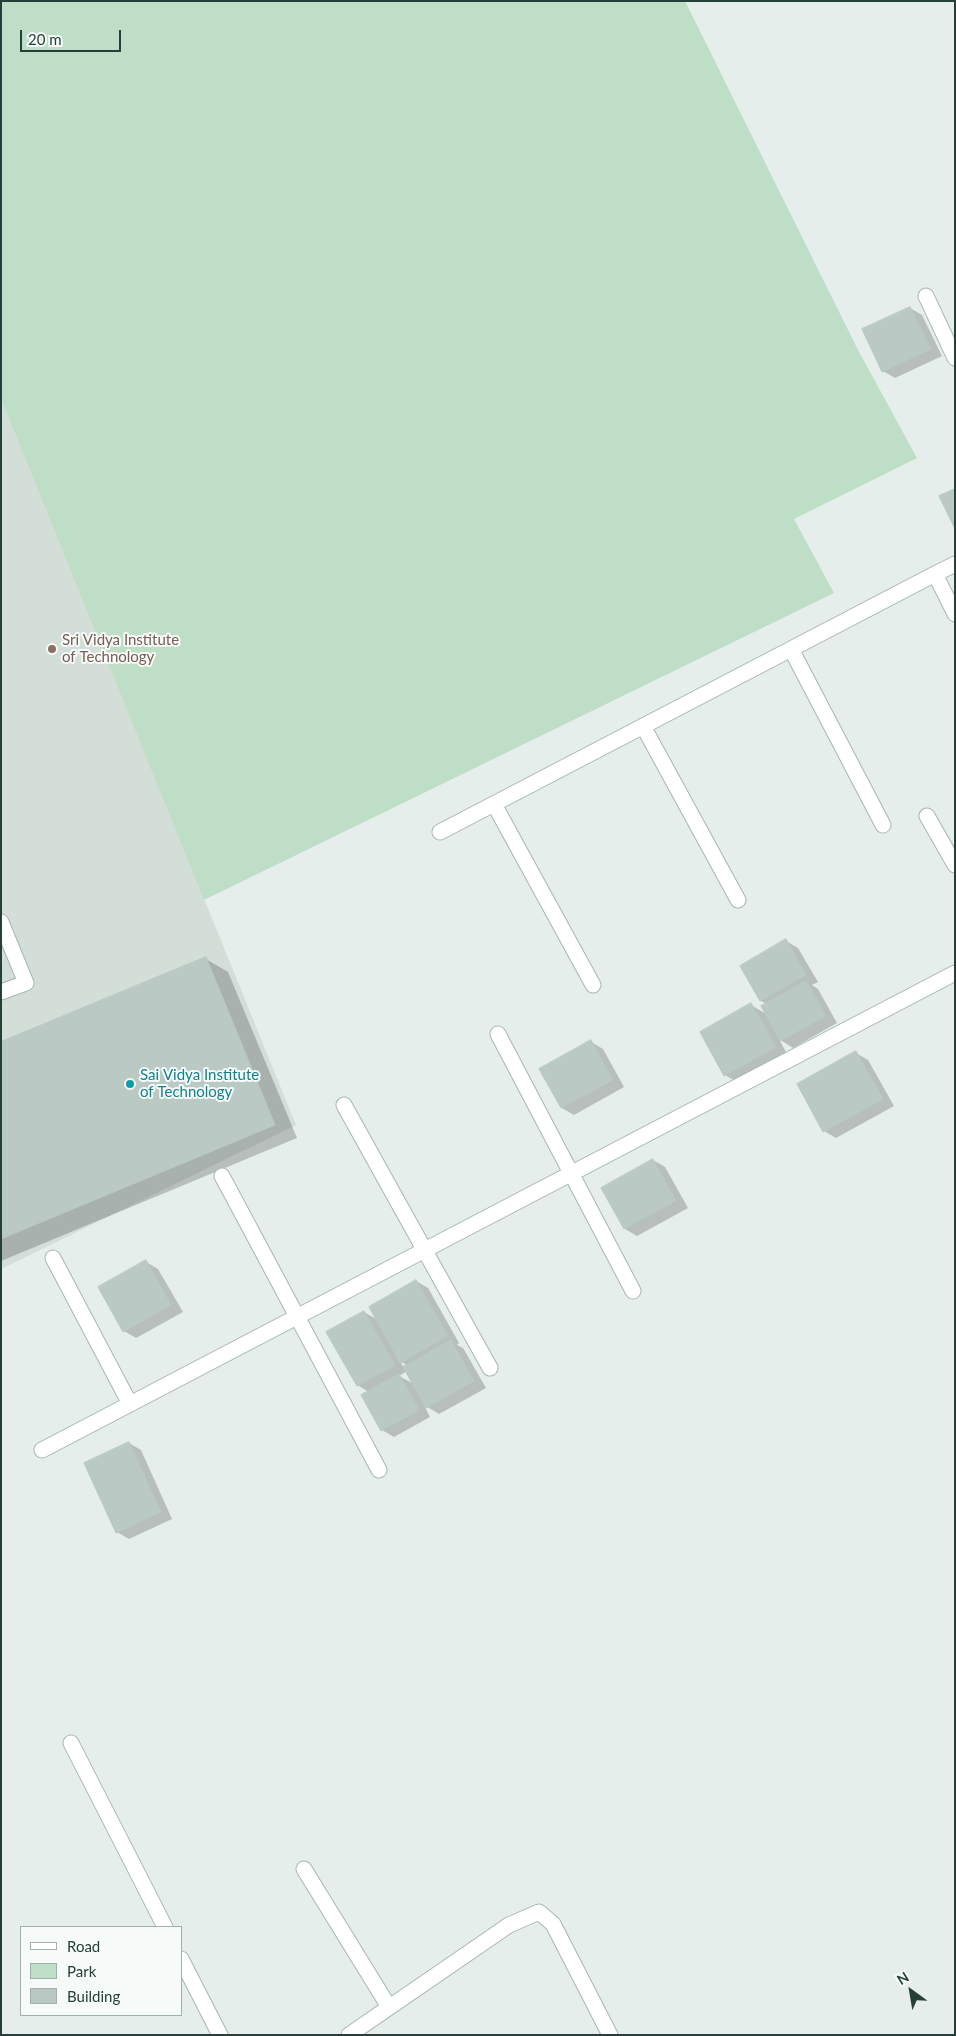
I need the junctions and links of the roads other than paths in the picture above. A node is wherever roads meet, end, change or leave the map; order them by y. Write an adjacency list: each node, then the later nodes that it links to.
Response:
1 (926, 296): 2 (street)
2 (955, 358)
3 (955, 564): 4 (street)
4 (935, 574): 5 (street); 6 (street)
5 (955, 614)
6 (791, 649): 7 (street); 10 (street)
7 (643, 726): 8 (street); 13 (street)
8 (494, 804): 11 (street); 16 (street)
9 (927, 816): 12 (street)
10 (883, 825)
11 (440, 832)
12 (955, 866)
13 (738, 900)
14 (1, 922): 17 (street)
15 (955, 972): 20 (street)
16 (593, 985)
17 (1, 992)
18 (498, 1034): 20 (street)
19 (344, 1105): 22 (street)
20 (571, 1174): 22 (street); 24 (street)
21 (222, 1176): 25 (street)
22 (425, 1250): 25 (street); 26 (street)
23 (53, 1258): 27 (street)
24 (633, 1291)
25 (297, 1316): 27 (street); 29 (street)
26 (490, 1368)
27 (130, 1404): 28 (street)
28 (42, 1450)
29 (379, 1470)
30 (71, 1743): 32 (street)
31 (304, 1869): 34 (street)
32 (164, 1926)
33 (182, 1961): 35 (street)
34 (389, 2007): 36 (street); 37 (street)
35 (220, 2035)
36 (349, 2035)
37 (610, 2035)

